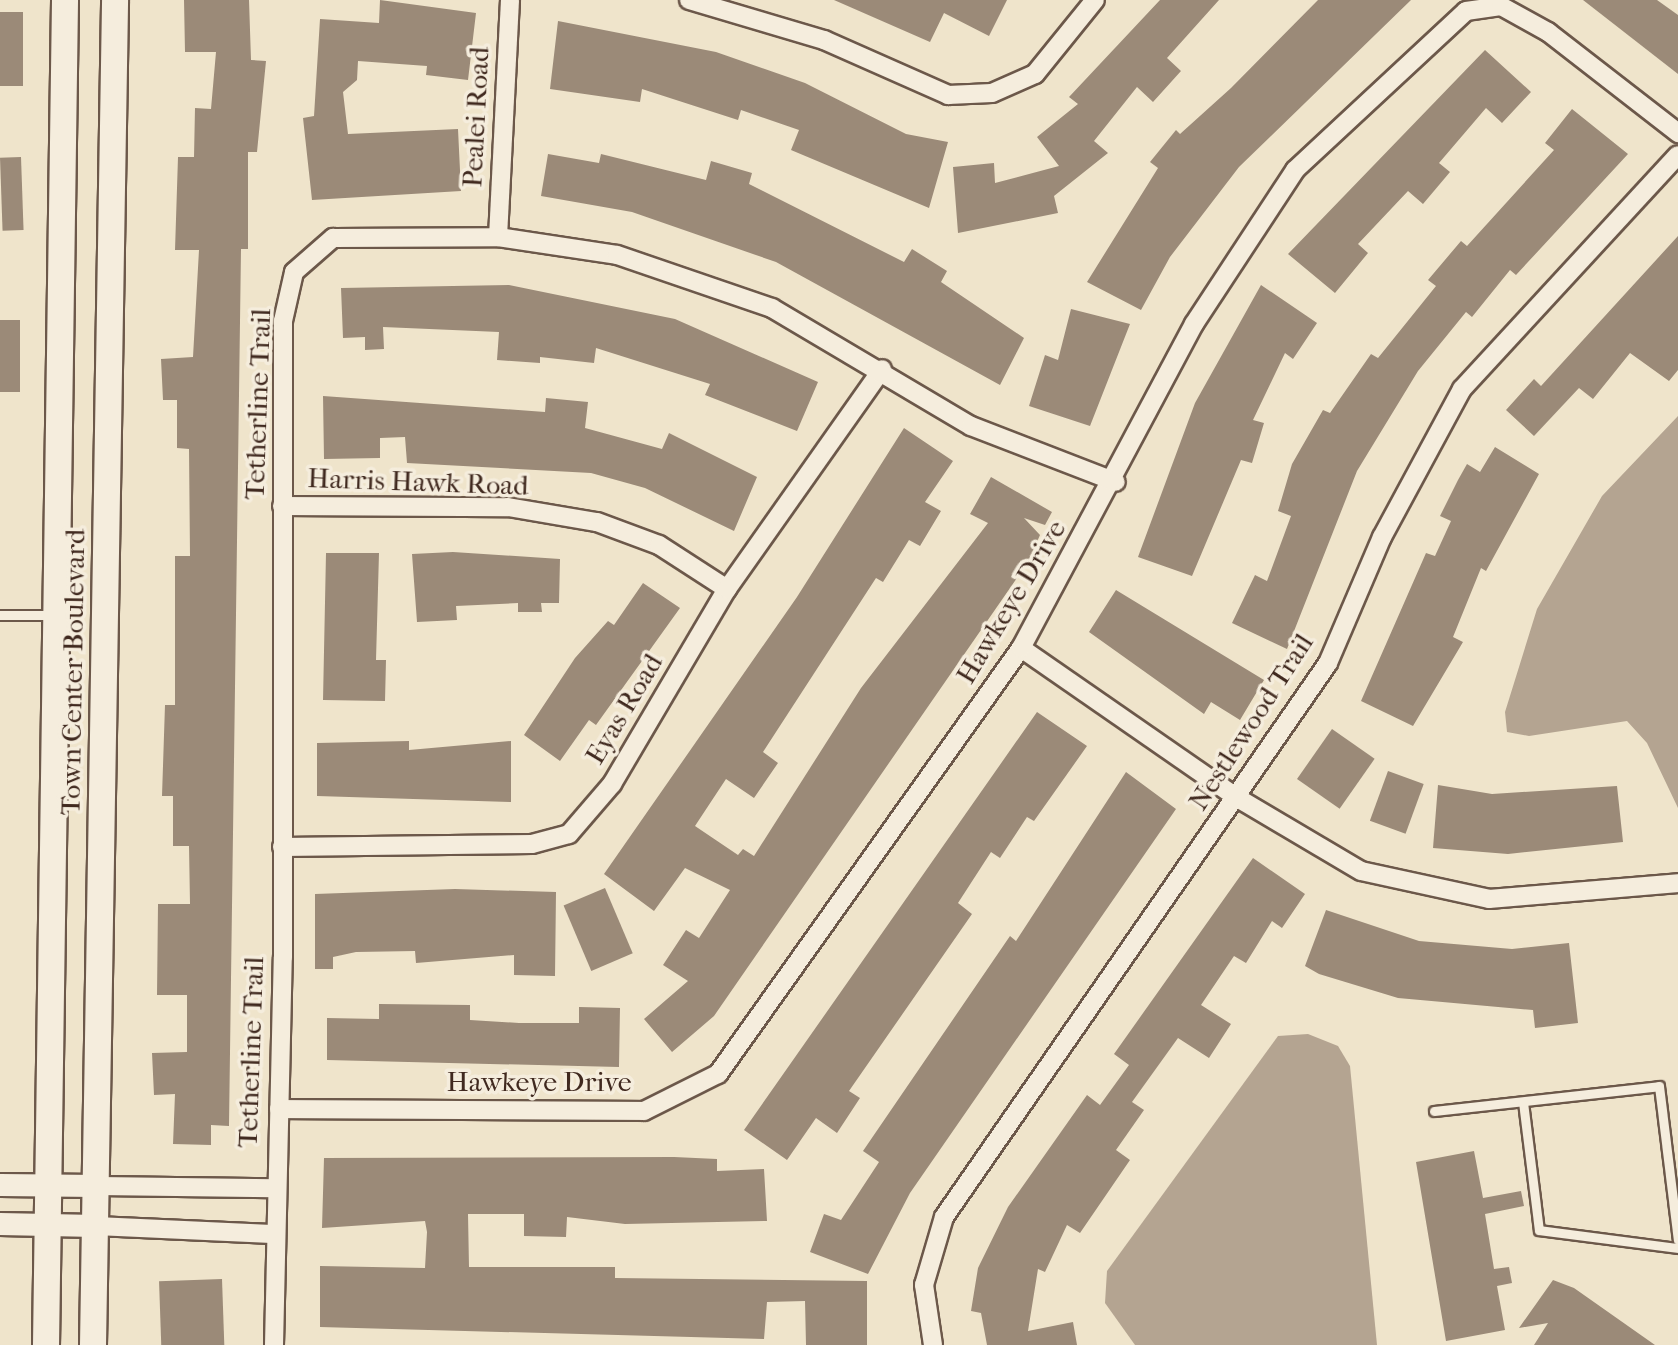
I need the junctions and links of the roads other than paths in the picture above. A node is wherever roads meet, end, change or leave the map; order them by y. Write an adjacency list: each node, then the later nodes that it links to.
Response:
1 (65, 0): 14 (main road, Town Center Boulevard)
2 (115, 0): 24 (main road, Town Center Boulevard)
3 (510, 0): 8 (street, Pealei Road)
4 (689, 0): 5 (street)
5 (1095, 0)
6 (1678, 133): 10 (street, Hawkeye Drive)
7 (1678, 155): 16 (street, Nestlewood Trail)
8 (498, 237): 9 (street, Tetherline Trail); 11 (street, Tetherline Trail)
9 (882, 369): 10 (street, Tetherline Trail); 12 (street, Eyas Road)
10 (1116, 482): 15 (street, Hawkeye Drive)
11 (282, 506): 12 (street, Harris Hawk Road); 17 (street, Tetherline Trail)
12 (727, 589): 17 (street, Eyas Road)
13 (0, 615): 14 (lane)
14 (56, 615): 23 (main road, Town Center Boulevard)
15 (1021, 648): 16 (street); 20 (street, Hawkeye Drive)
16 (1236, 797): 18 (street); 35 (street, Nestlewood Trail)
17 (282, 847): 20 (street, Tetherline Trail)
18 (1678, 883)
19 (1523, 1102): 21 (lane); 30 (lane); 31 (lane)
20 (279, 1109): 25 (street, Tetherline Trail)
21 (1434, 1111)
22 (0, 1185): 23 (street)
23 (49, 1186): 24 (street); 27 (main road, Town Center Boulevard)
24 (98, 1186): 25 (street); 28 (main road, Town Center Boulevard)
25 (274, 1188): 29 (street, Tetherline Trail)
26 (0, 1224): 27 (street)
27 (50, 1226): 28 (street); 32 (main road, Town Center Boulevard)
28 (96, 1226): 29 (street); 33 (main road, Town Center Boulevard)
29 (272, 1234): 34 (street)
30 (1678, 1240)
31 (1678, 1248)
32 (46, 1345)
33 (93, 1345)
34 (274, 1345)
35 (933, 1345)

